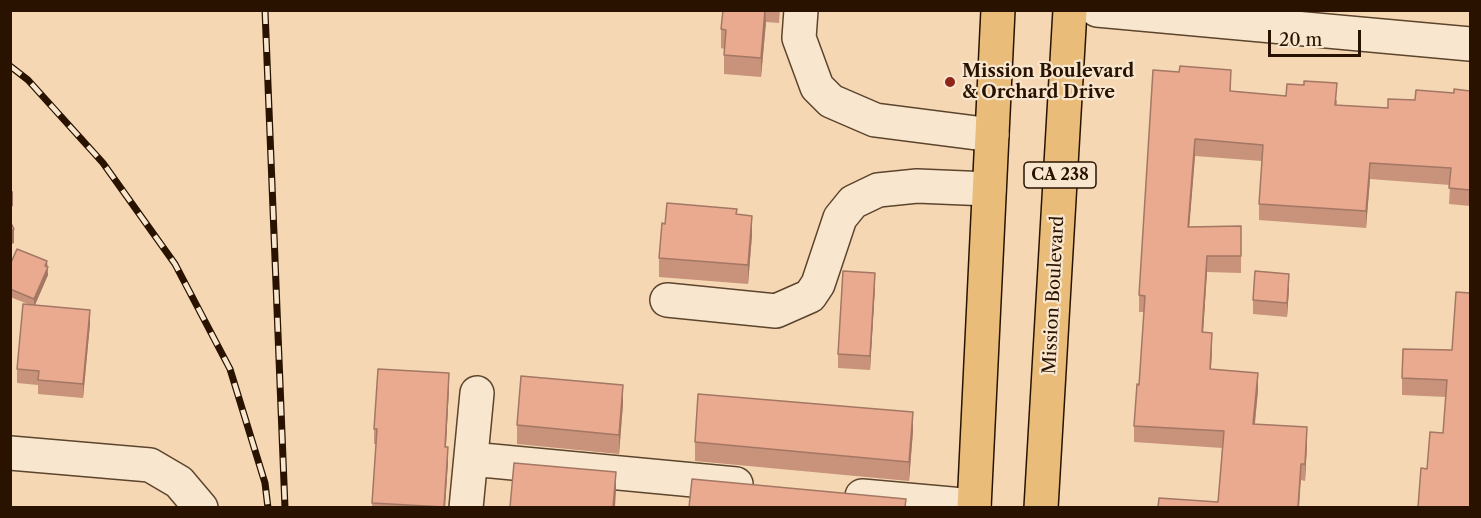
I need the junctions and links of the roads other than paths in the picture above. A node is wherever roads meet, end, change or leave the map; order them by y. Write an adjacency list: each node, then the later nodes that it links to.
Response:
1 (801, 10): 6 (street)
2 (998, 10): 6 (main road)
3 (1070, 10): 17 (main road, Mission Boulevard / CA 238)
4 (1097, 10): 5 (street)
5 (1470, 45)
6 (992, 135): 7 (main road)
7 (989, 189): 8 (street); 16 (main road)
8 (667, 300)
9 (477, 393): 11 (street)
10 (10, 453): 14 (street)
11 (471, 459): 12 (street); 15 (street)
12 (763, 486)
13 (834, 493): 16 (street)
14 (201, 507)
15 (466, 507)
16 (974, 507)
17 (1041, 507)

